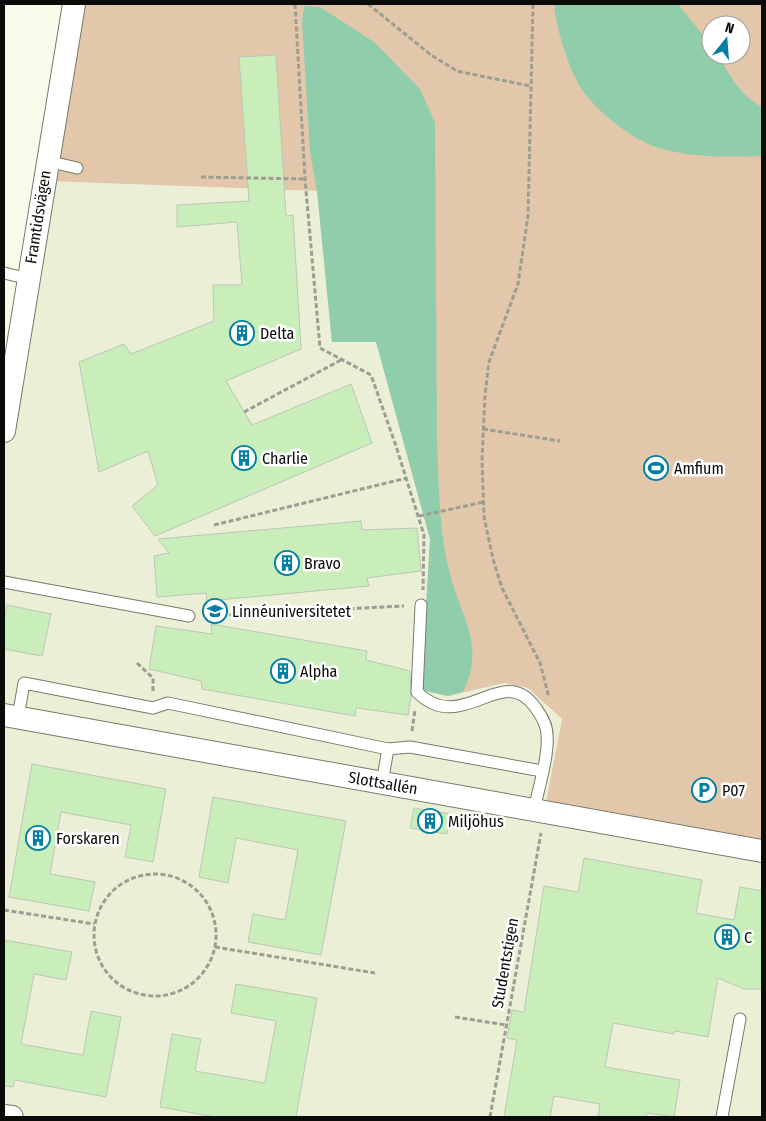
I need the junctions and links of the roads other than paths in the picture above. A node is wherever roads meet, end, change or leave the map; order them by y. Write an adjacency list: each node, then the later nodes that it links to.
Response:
1 (74, 4): 2 (street, Framtidsvägen)
2 (47, 161): 3 (lane); 5 (street, Framtidsvägen)
3 (77, 168)
4 (4, 273): 5 (lane)
5 (29, 279): 6 (street, Framtidsvägen)
6 (4, 431)
7 (4, 582): 9 (lane)
8 (421, 605): 12 (lane)
9 (189, 616)
10 (11, 716): 11 (lane); 13 (street, Slottsallén)
11 (388, 750): 12 (lane); 13 (lane)
12 (542, 772): 14 (lane)
13 (382, 783): 14 (street, Slottsallén)
14 (539, 812): 15 (street, Slottsallén)
15 (762, 850)
16 (740, 1019): 19 (lane)
17 (4, 1116): 18 (street)
18 (12, 1117)
19 (722, 1117)

